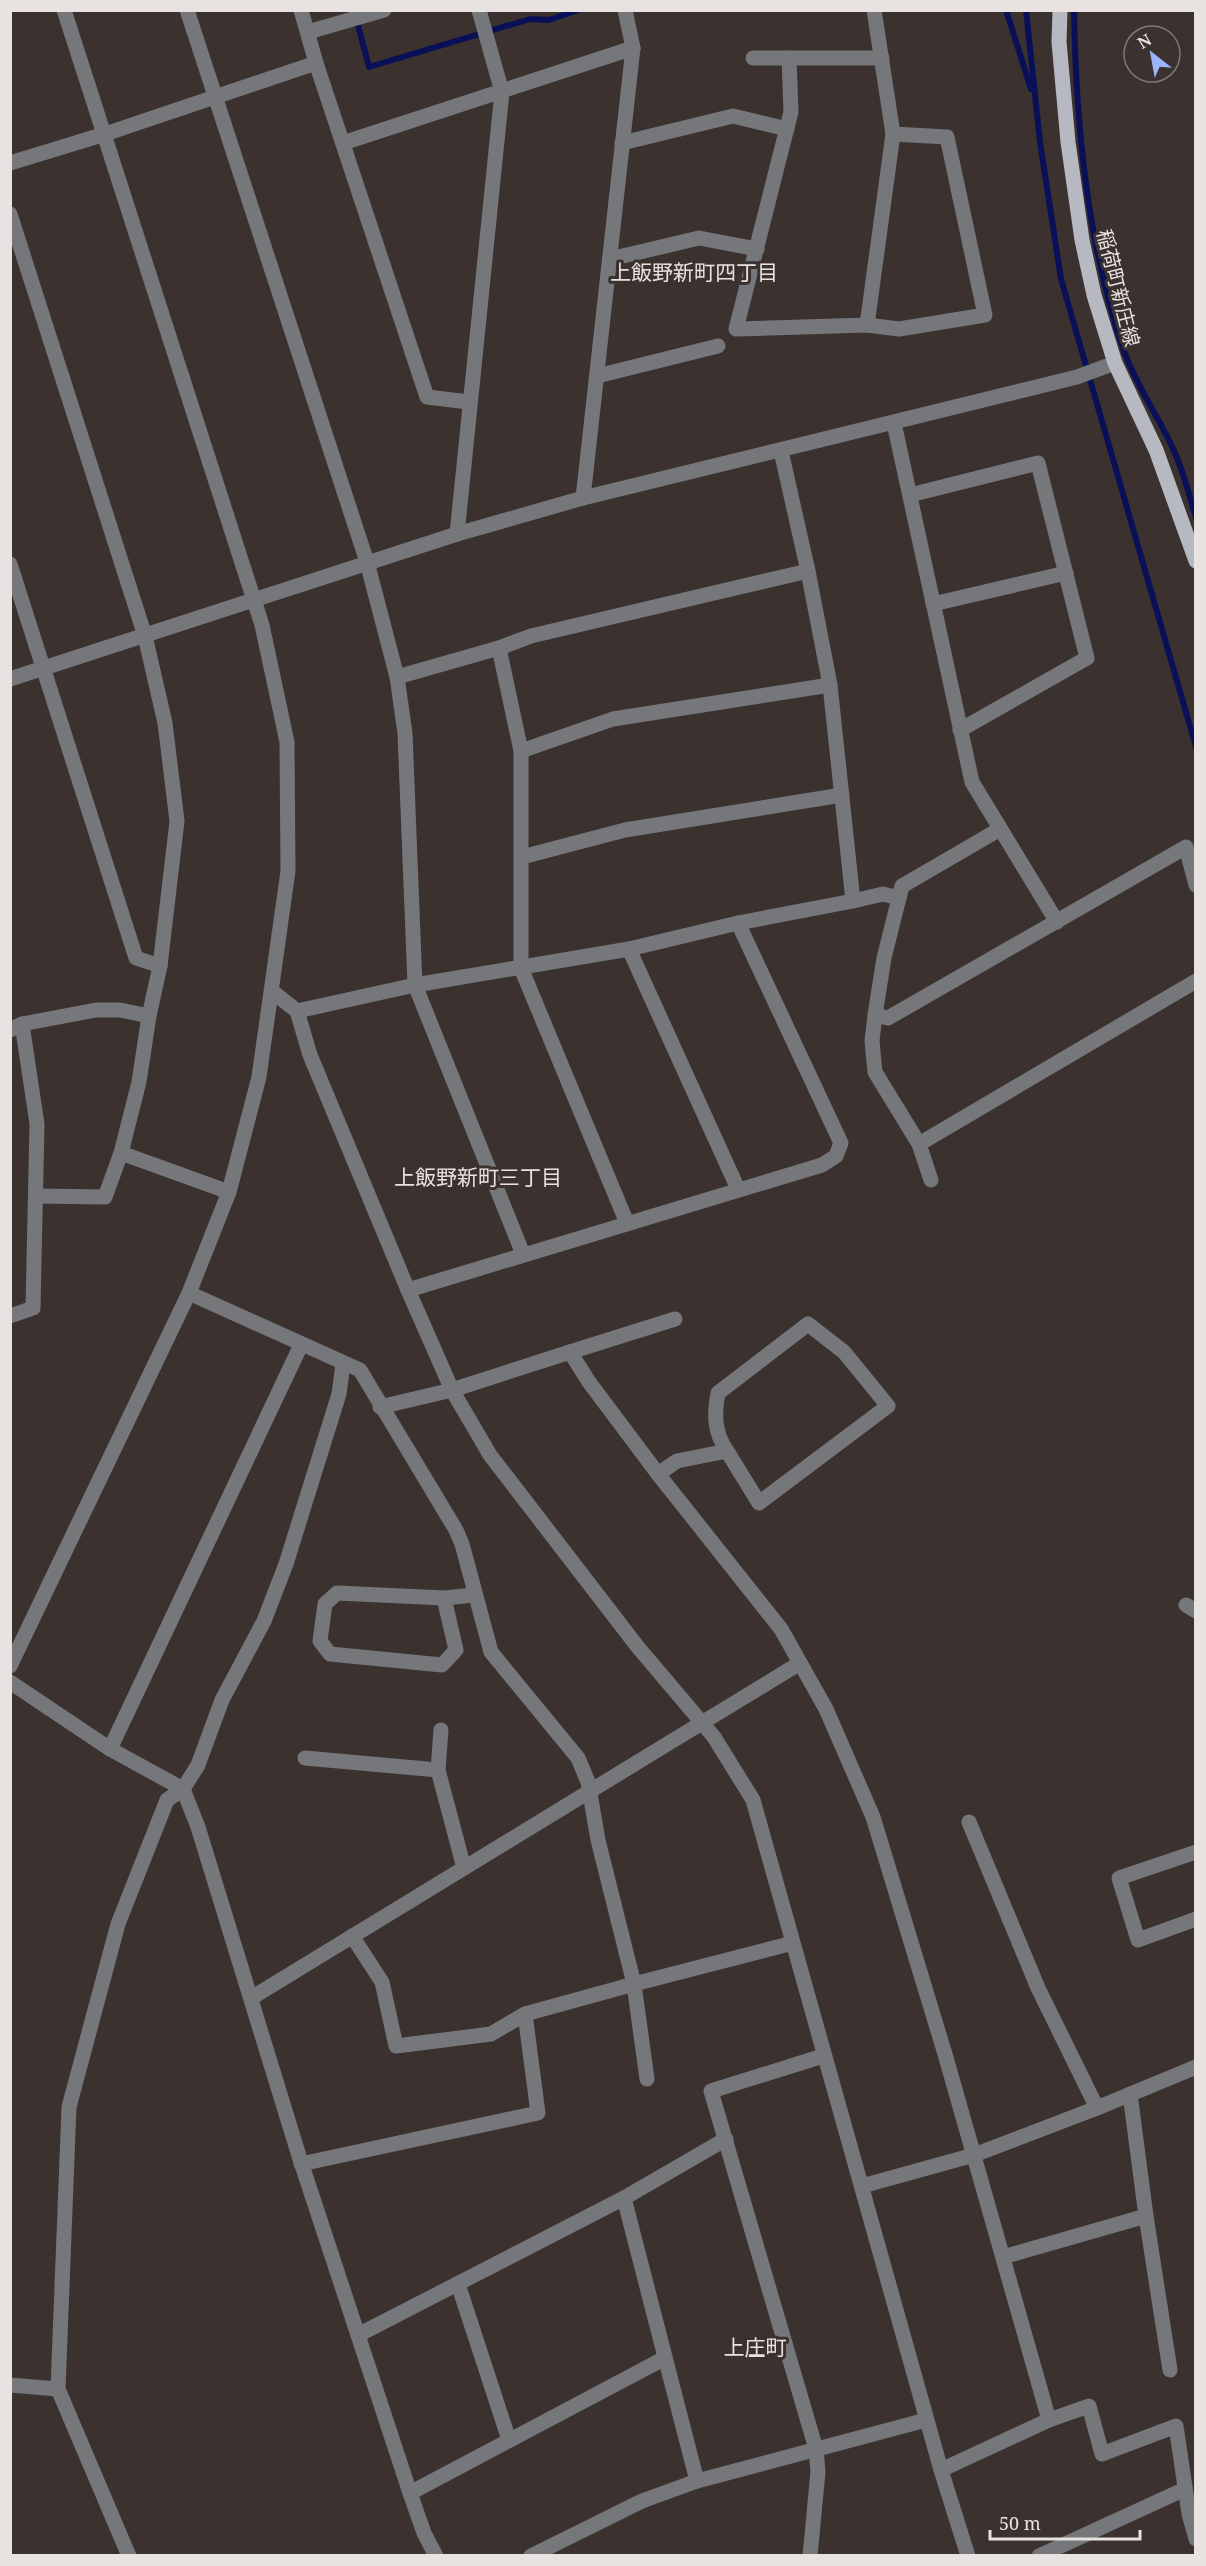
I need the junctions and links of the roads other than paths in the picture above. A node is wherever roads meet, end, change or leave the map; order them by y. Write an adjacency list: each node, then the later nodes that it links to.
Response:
1 (64, 10): 18 (street)
2 (187, 10): 16 (street)
3 (301, 10): 9 (street)
4 (384, 10): 9 (street)
5 (479, 10): 15 (street)
6 (625, 10): 10 (street)
7 (874, 10): 13 (street)
8 (1060, 10): 28 (main road, 稲荷町新庄線)
9 (308, 32): 14 (street)
10 (633, 48): 15 (street); 21 (street)
11 (753, 58): 12 (street)
12 (789, 58): 13 (street); 17 (street)
13 (882, 58): 19 (street)
14 (316, 63): 16 (street); 20 (street)
15 (502, 92): 20 (street); 30 (street)
16 (214, 96): 18 (street); 37 (street)
17 (787, 129): 21 (street); 24 (street)
18 (105, 134): 22 (street); 41 (street)
19 (893, 134): 26 (street); 26 (street)
20 (344, 143): 30 (street)
21 (622, 143): 25 (street)
22 (10, 163)
23 (10, 214): 43 (street)
24 (757, 249): 25 (street); 26 (street)
25 (610, 259): 29 (street)
26 (867, 325)
27 (718, 346): 29 (street)
28 (1115, 363): 31 (street); 36 (main road, 稲荷町新庄線)
29 (597, 376): 34 (street)
30 (469, 402): 35 (street)
31 (894, 423): 32 (street); 33 (street)
32 (781, 451): 34 (street); 39 (street)
33 (910, 495): 40 (street); 42 (street)
34 (583, 498): 35 (street)
35 (457, 534): 37 (street)
36 (1196, 561)
37 (367, 562): 41 (street); 46 (street)
38 (12, 570): 45 (street)
39 (808, 571): 44 (street); 48 (street)
40 (1066, 573): 42 (street); 49 (street)
41 (255, 601): 43 (street); 64 (street)
42 (933, 604): 49 (street)
43 (145, 636): 45 (street); 60 (street)
44 (499, 648): 46 (street); 50 (street)
45 (44, 669): 47 (street); 60 (street)
46 (397, 677): 63 (street)
47 (10, 679)
48 (830, 685): 50 (street); 51 (street)
49 (960, 730): 52 (street)
50 (521, 751): 53 (street)
51 (842, 795): 53 (street); 56 (street)
52 (1000, 829): 55 (street); 57 (street)
53 (522, 857): 61 (street)
54 (1196, 885): 57 (street)
55 (899, 898): 56 (street); 66 (street)
56 (853, 901): 58 (street)
57 (1057, 922): 66 (street)
58 (738, 923): 59 (street); 72 (street)
59 (629, 949): 61 (street); 72 (street)
60 (160, 966): 67 (street)
61 (521, 968): 63 (street); 75 (street)
62 (1196, 981): 69 (street)
63 (415, 985): 65 (street); 76 (street)
64 (273, 992): 65 (street); 73 (street)
65 (297, 1011): 77 (street)
66 (875, 1015): 69 (street)
67 (149, 1016): 68 (street); 70 (street)
68 (16, 1027): 74 (street)
69 (918, 1144): 71 (street)
70 (121, 1153): 73 (street); 74 (street)
71 (931, 1180)
72 (738, 1189): 75 (street)
73 (229, 1192): 78 (street)
74 (36, 1196): 79 (street)
75 (627, 1223): 76 (street)
76 (524, 1254): 77 (street)
77 (408, 1290): 84 (street)
78 (189, 1293): 81 (street); 91 (street)
79 (10, 1316)
80 (675, 1319): 82 (street)
81 (301, 1345): 83 (street); 95 (street)
82 (570, 1352): 84 (street); 87 (street)
83 (343, 1364): 85 (street); 98 (street)
84 (452, 1390): 85 (street); 93 (street)
85 (380, 1407): 88 (street)
86 (727, 1451): 86 (street); 87 (street)
87 (658, 1474): 90 (street)
88 (474, 1595): 89 (street); 99 (street)
89 (444, 1598): 89 (street)
90 (800, 1663): 93 (street); 115 (street)
91 (10, 1666)
92 (10, 1682): 95 (street)
93 (701, 1722): 99 (street); 105 (street)
94 (441, 1730): 97 (street)
95 (110, 1749): 98 (street)
96 (305, 1758): 97 (street)
97 (438, 1770): 102 (street)
98 (183, 1789): 107 (street); 126 (street)
99 (589, 1792): 102 (street); 106 (street)
100 (969, 1822): 113 (street)
101 (1196, 1852): 103 (street)
102 (464, 1868): 104 (street)
103 (1196, 1919)
104 (352, 1936): 107 (street); 108 (street)
105 (793, 1943): 106 (street); 109 (street)
106 (634, 1984): 108 (street); 111 (street)
107 (251, 1998): 116 (street)
108 (525, 2014): 116 (street)
109 (823, 2056): 114 (street); 117 (street)
110 (1196, 2067): 112 (street)
111 (647, 2079)
112 (1130, 2094): 113 (street); 119 (street)
113 (1097, 2109): 115 (street)
114 (726, 2139): 118 (street); 130 (street)
115 (974, 2155): 117 (street); 120 (street)
116 (301, 2164): 122 (street)
117 (862, 2186): 127 (street)
118 (624, 2198): 121 (street); 123 (street)
119 (1146, 2216): 120 (street); 124 (street)
120 (1004, 2257): 128 (street)
121 (458, 2284): 122 (street); 129 (street)
122 (358, 2336): 134 (street)
123 (665, 2358): 129 (street); 132 (street)
124 (1170, 2370)
125 (10, 2385): 126 (street)
126 (58, 2389): 136 (street)
127 (926, 2420): 130 (street); 131 (street)
128 (1049, 2420): 131 (street); 133 (street)
129 (509, 2440): 134 (street)
130 (816, 2449): 132 (street); 139 (street)
131 (941, 2470): 140 (street)
132 (697, 2481): 138 (street)
133 (1185, 2489): 135 (street); 141 (street)
134 (410, 2493): 137 (street)
135 (1196, 2539)
136 (129, 2556)
137 (436, 2556)
138 (531, 2556)
139 (810, 2556)
140 (968, 2556)
141 (1039, 2556)

